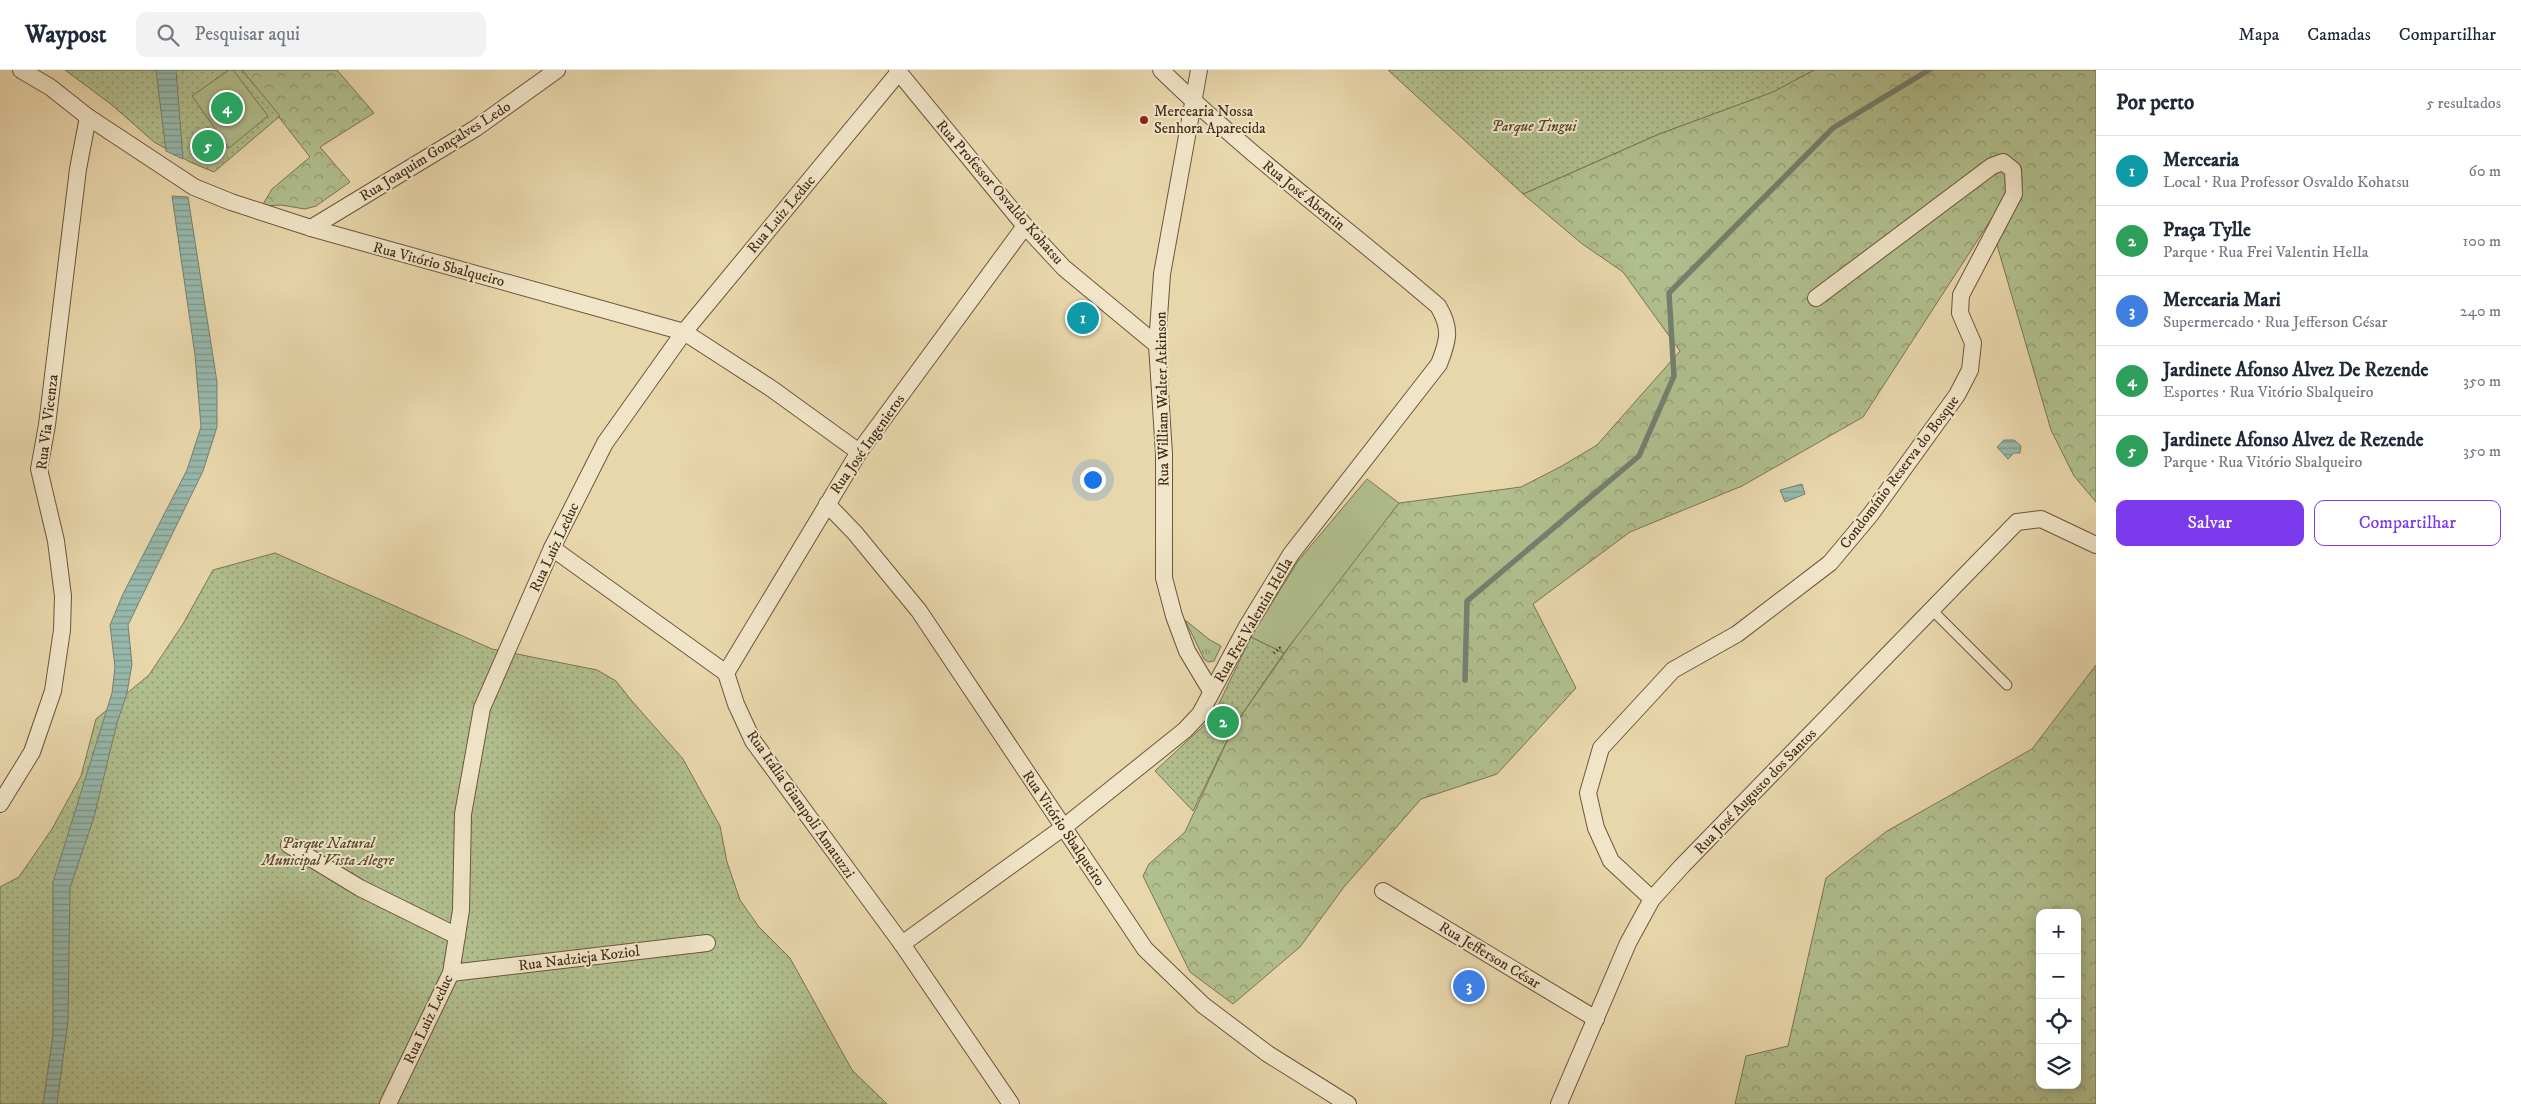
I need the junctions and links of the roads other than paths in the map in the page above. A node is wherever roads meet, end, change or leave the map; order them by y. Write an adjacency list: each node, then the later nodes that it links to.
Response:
1 (21, 70): 7 (street, Rua Vitório Sbalqueiro)
2 (558, 70): 9 (street, Rua Joaquim Gonçalves Ledo)
3 (1161, 70): 6 (street, Rua José Abentin)
4 (1199, 70): 6 (street, Rua William Walter Atkinson)
5 (898, 71): 8 (street, Rua Professor Osvaldo Kohatsu); 12 (street, Rua Luiz Leduc)
6 (1193, 101): 11 (street, Rua José Abentin); 13 (street, Rua William Walter Atkinson)
7 (88, 117): 9 (street, Rua Vitório Sbalqueiro); 22 (street, Rua Via Vicenza)
8 (1025, 226): 13 (street, Rua Professor Osvaldo Kohatsu); 14 (street, Rua José Ingenieros)
9 (310, 228): 12 (street, Rua Vitório Sbalqueiro)
10 (1816, 298): 26 (street, Condomínio Reserva do Bosque)
11 (1446, 319): 21 (street, Rua Frei Valentin Hella)
12 (684, 332): 14 (street, Rua Vitório Sbalqueiro); 17 (street, Rua Luiz Leduc)
13 (1158, 345): 21 (street, Rua William Walter Atkinson)
14 (859, 452): 15 (street, Rua José Ingenieros)
15 (827, 504): 19 (street, Rua José Ingenieros); 23 (street, Rua Vitório Sbalqueiro)
16 (2096, 545): 18 (street, Rua José Augusto dos Santos)
17 (552, 548): 19 (street); 27 (street, Rua Luiz Leduc)
18 (1932, 610): 20 (lane); 26 (street, Rua José Augusto dos Santos)
19 (726, 673): 29 (street, Rua Itália Giampoli Amatuzzi)
20 (2007, 685)
21 (1211, 691): 23 (street, Rua Frei Valentin Hella)
22 (0, 804)
23 (1064, 827): 29 (street, Rua Frei Valentin Hella); 34 (street, Rua Vitório Sbalqueiro)
24 (289, 845): 27 (street)
25 (1383, 891): 31 (street, Rua Jefferson César)
26 (1652, 899): 31 (street, Rua José Augusto dos Santos)
27 (457, 936): 30 (street, Rua Luiz Leduc)
28 (707, 943): 30 (street, Rua Nadzieja Koziol)
29 (902, 944): 32 (street, Rua Itália Giampoli Amatuzzi)
30 (451, 973): 33 (street, Rua Luiz Leduc)
31 (1596, 1019): 35 (street, Rua José Augusto dos Santos)
32 (1006, 1102)
33 (388, 1104)
34 (1348, 1104)
35 (1559, 1104)

